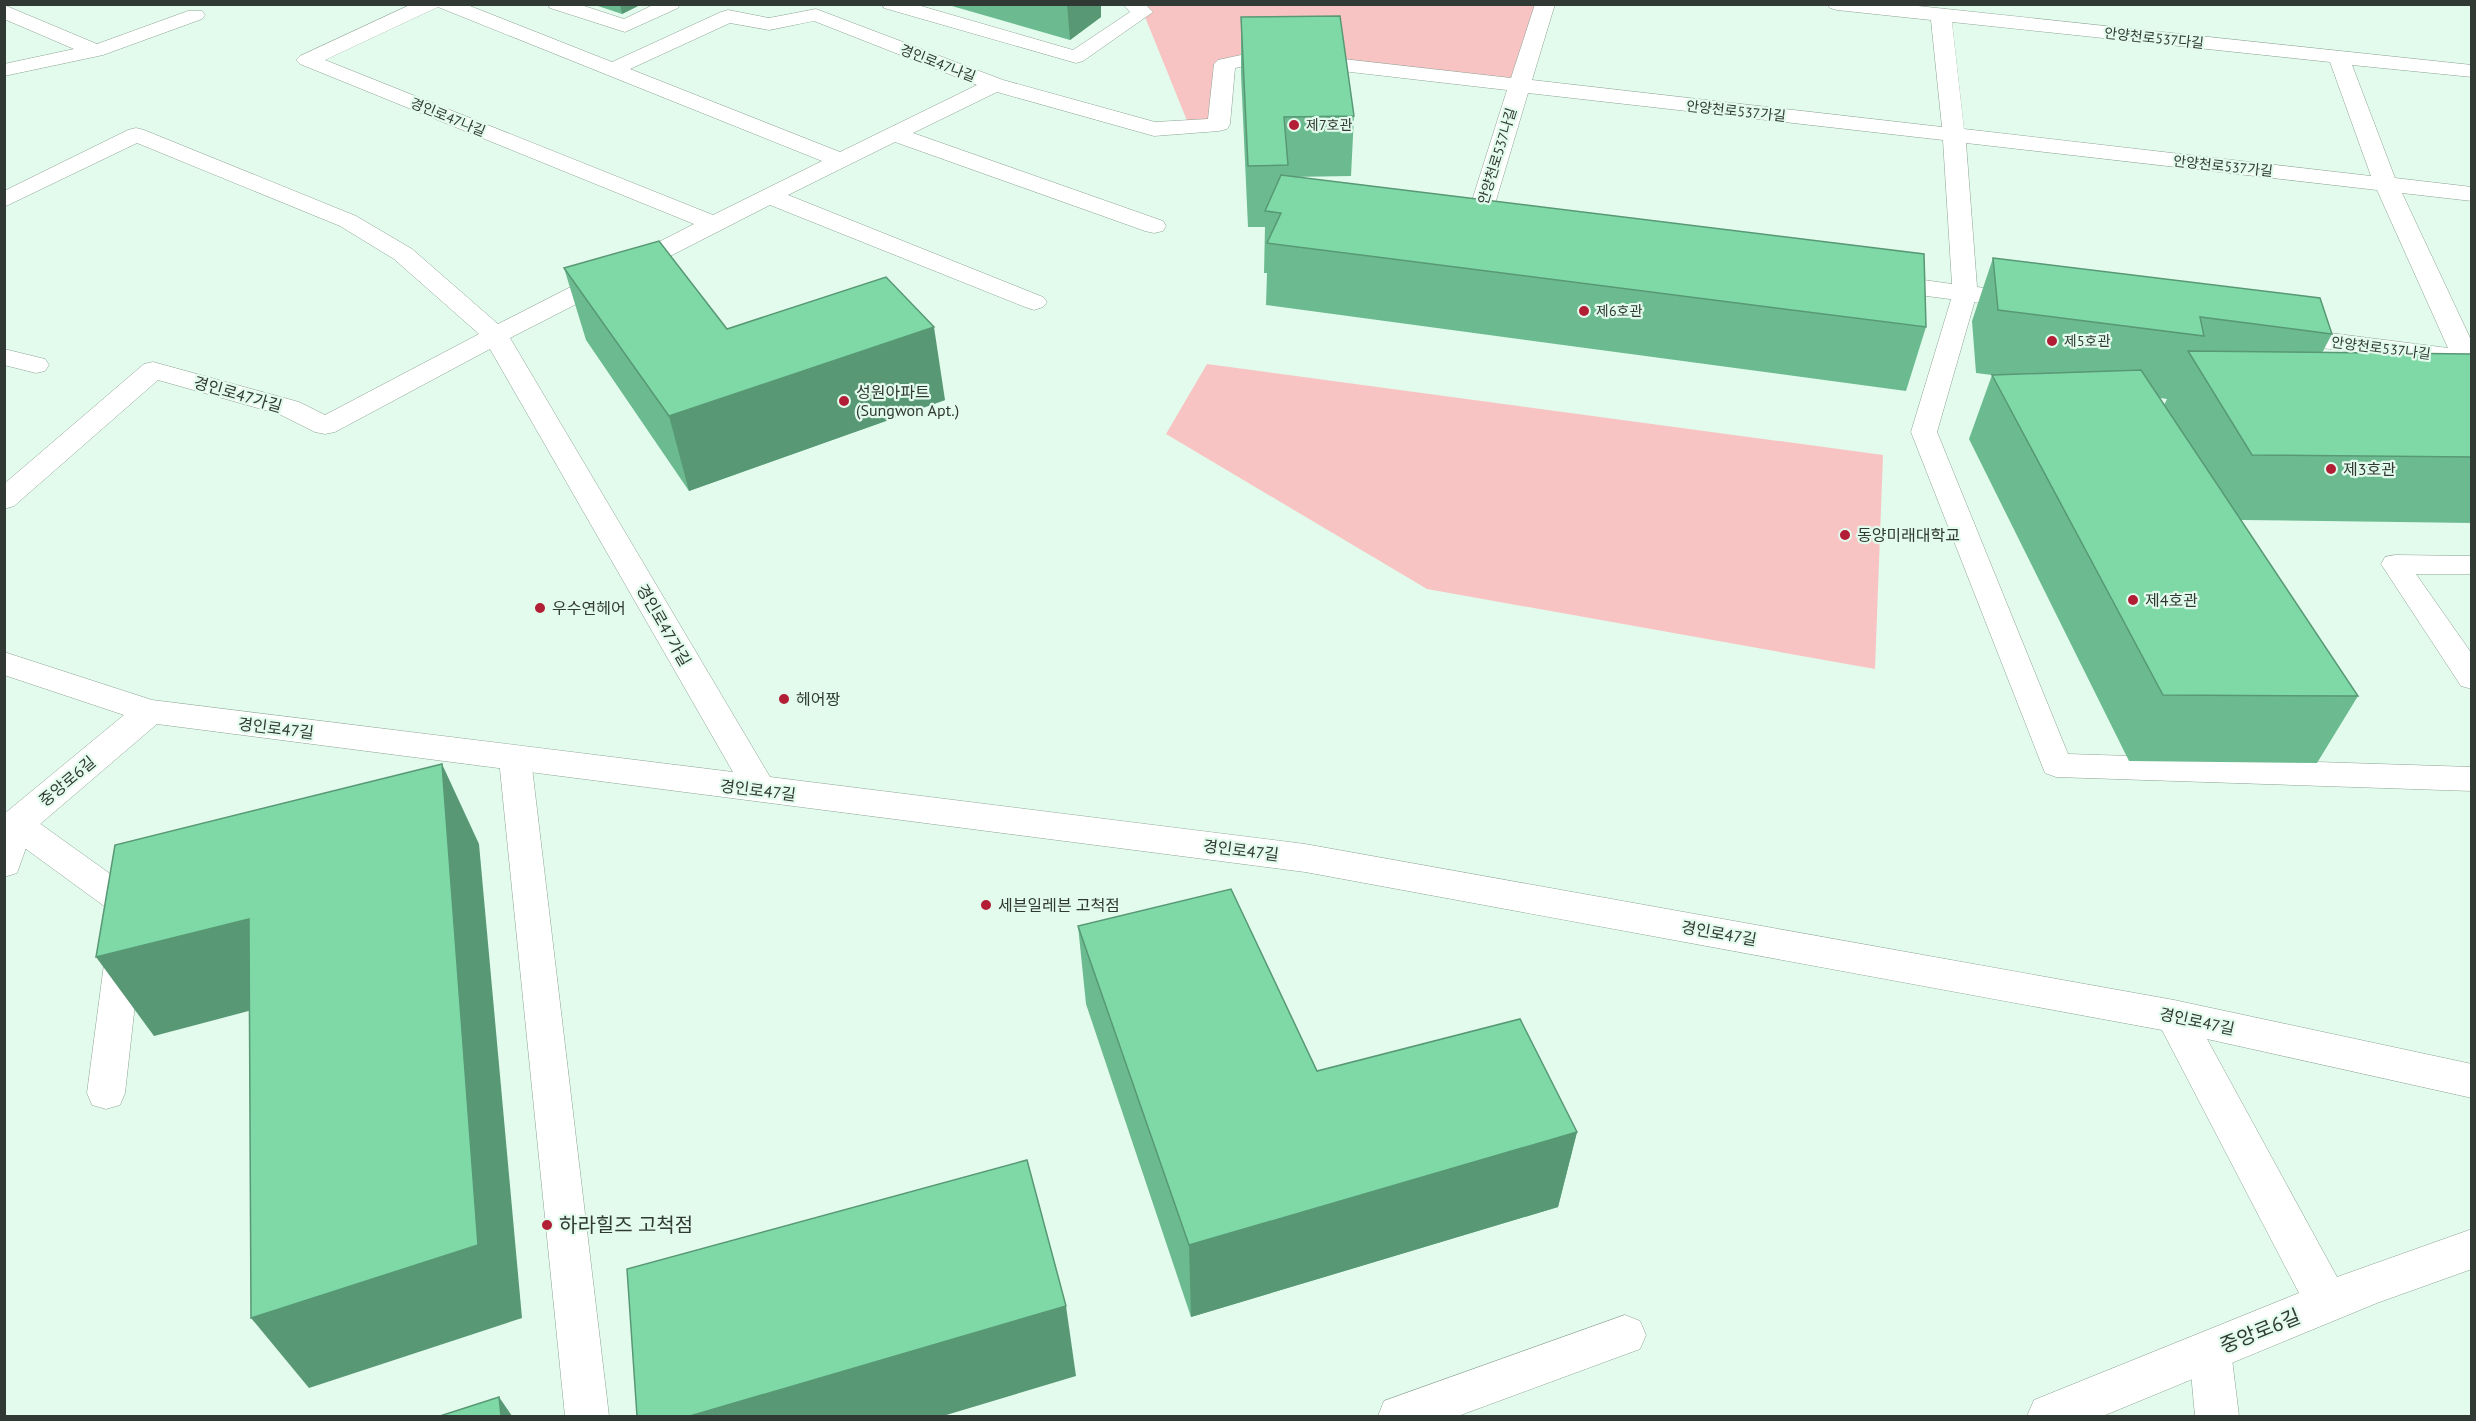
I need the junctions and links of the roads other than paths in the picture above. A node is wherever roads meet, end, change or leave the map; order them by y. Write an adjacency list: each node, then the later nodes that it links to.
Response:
1 (430, 4): 26 (street, 경인로47나길)
2 (446, 4): 15 (street)
3 (557, 4): 4 (lane)
4 (671, 4)
5 (891, 4): 6 (lane)
6 (1132, 4)
7 (1545, 4): 18 (street)
8 (1837, 4): 11 (street, 안양천로537다길)
9 (4, 11): 12 (street)
10 (195, 15): 12 (street)
11 (1941, 15): 13 (street, 안양천로537다길); 20 (street)
12 (96, 51): 14 (street)
13 (2339, 57): 16 (street, 안양천로537다길); 22 (street)
14 (4, 70)
15 (612, 70): 17 (street, 경인로47나길); 21 (street)
16 (2472, 71)
17 (995, 85): 18 (street, 경인로47나길); 19 (street, 경인로47나길)
18 (1518, 87): 20 (street, 안양천로537가길); 28 (street, 안양천로537나길)
19 (894, 134): 21 (street, 경인로47나길); 27 (street)
20 (1954, 136): 22 (street, 안양천로537가길); 30 (street)
21 (841, 160): 24 (street, 경인로47나길)
22 (2386, 184): 23 (street, 안양천로537가길); 36 (street)
23 (2472, 194)
24 (769, 196): 26 (street, 경인로47나길); 31 (street)
25 (4, 200): 34 (street, 경인로47가길)
26 (714, 224): 34 (street, 경인로47나길)
27 (1154, 226)
28 (1510, 234)
29 (1860, 279): 30 (street)
30 (1965, 293): 32 (street); 44 (lane)
31 (1034, 302)
32 (2046, 304)
33 (2256, 331): 36 (street, 안양천로537나길)
34 (495, 335): 38 (street, 경인로47가길); 45 (street, 경인로47가길)
35 (4, 357): 37 (street)
36 (2469, 359)
37 (36, 365)
38 (4, 500)
39 (2472, 565): 41 (lane)
40 (4, 663): 42 (street, 경인로47길)
41 (2472, 678)
42 (150, 711): 43 (street, 경인로47길); 46 (street, 중앙로6길)
43 (515, 759): 45 (street, 경인로47길); 55 (lane)
44 (2472, 779)
45 (760, 790): 48 (street, 경인로47길)
46 (10, 823): 47 (street); 50 (lane)
47 (4, 863)
48 (2174, 1016): 49 (street, 경인로47길); 52 (street)
49 (2472, 1081)
50 (106, 1093)
51 (2472, 1250): 52 (street, 중앙로6길)
52 (2328, 1303): 54 (street, 중앙로6길)
53 (1625, 1335): 56 (lane)
54 (2210, 1351): 57 (street, 중앙로6길); 58 (lane)
55 (587, 1416)
56 (1400, 1416)
57 (2050, 1416)
58 (2217, 1416)

